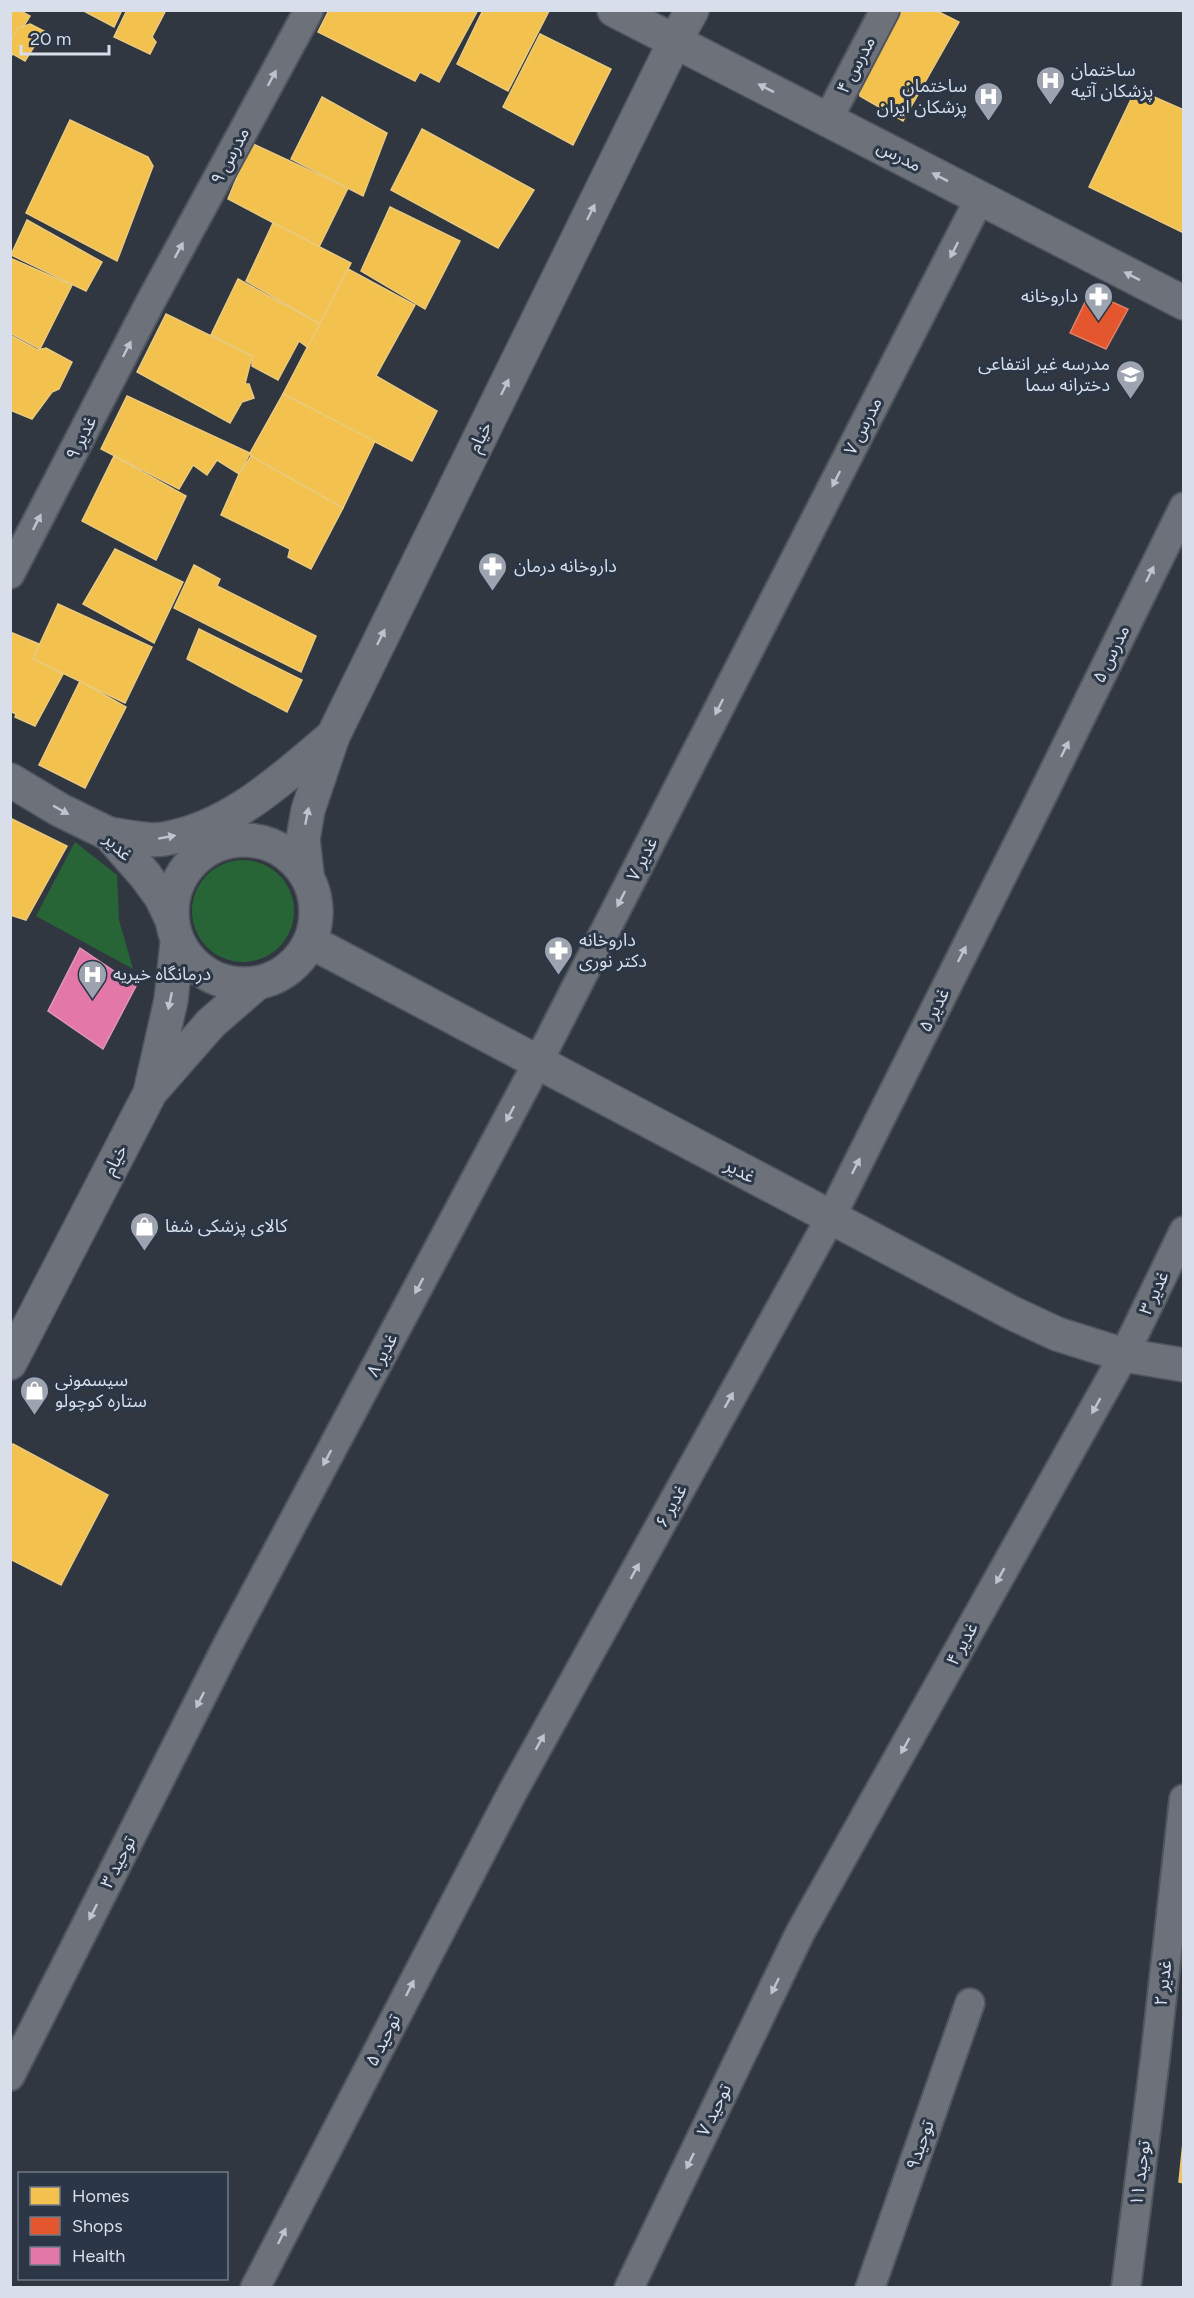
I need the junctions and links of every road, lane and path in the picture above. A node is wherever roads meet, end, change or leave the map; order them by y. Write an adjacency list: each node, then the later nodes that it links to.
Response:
1 (309, 10): 8 (street, مدرس ۹, one-way to 1)
2 (615, 10): 5 (main road, مدرس)
3 (692, 10): 5 (main road, خیام)
4 (885, 10): 6 (street, مدرس ۴)
5 (675, 41): 6 (main road, مدرس, one-way to 5); 13 (main road, خیام, one-way to 5)
6 (828, 119): 7 (main road, مدرس, one-way to 6)
7 (980, 198): 9 (main road, مدرس, one-way to 7); 12 (street, مدرس ۷, one-way to 12)
8 (152, 301): 11 (street, غدیر ۹, one-way to 8)
9 (1184, 303)
10 (1184, 507): 15 (street, مدرس ۵, one-way to 10)
11 (10, 574)
12 (746, 655): 21 (street, غدیر ۷, one-way to 21)
13 (333, 735): 16 (main road, one-way to 13); 17 (main road, خیام, one-way to 13)
14 (10, 780): 16 (main road, غدیر, one-way to 16)
15 (1039, 802): 23 (street, غدیر ۵, one-way to 15)
16 (109, 834): 18 (main road, غدیر)
17 (306, 874): 18 (main road); 19 (main road)
18 (175, 931): 20 (main road); 22 (main road, خیام, one-way to 22)
19 (311, 942): 20 (main road); 21 (main road, غدیر)
20 (256, 984): 22 (main road)
21 (537, 1062): 23 (main road, غدیر); 28 (street, غدیر ۸, one-way to 28)
22 (150, 1093): 26 (main road, خیام)
23 (830, 1219): 25 (main road, غدیر); 29 (street, غدیر ۶, one-way to 23)
24 (1184, 1231): 25 (street, غدیر ۳)
25 (1125, 1355): 27 (main road, غدیر); 31 (street, غدیر ۴, one-way to 31)
26 (10, 1363)
27 (1184, 1365)
28 (226, 1648): 34 (street, توحید ۳, one-way to 34)
29 (512, 1793): 35 (street, توحید ۵, one-way to 29)
30 (1184, 1799): 33 (street, غدیر ۲)
31 (800, 1933): 36 (street, توحید ۷, one-way to 36)
32 (970, 2003): 37 (street, توحید۹)
33 (1155, 2059): 38 (street, توحید ۱۱)
34 (10, 2076)
35 (255, 2288)
36 (629, 2288)
37 (870, 2288)
38 (1126, 2288)

